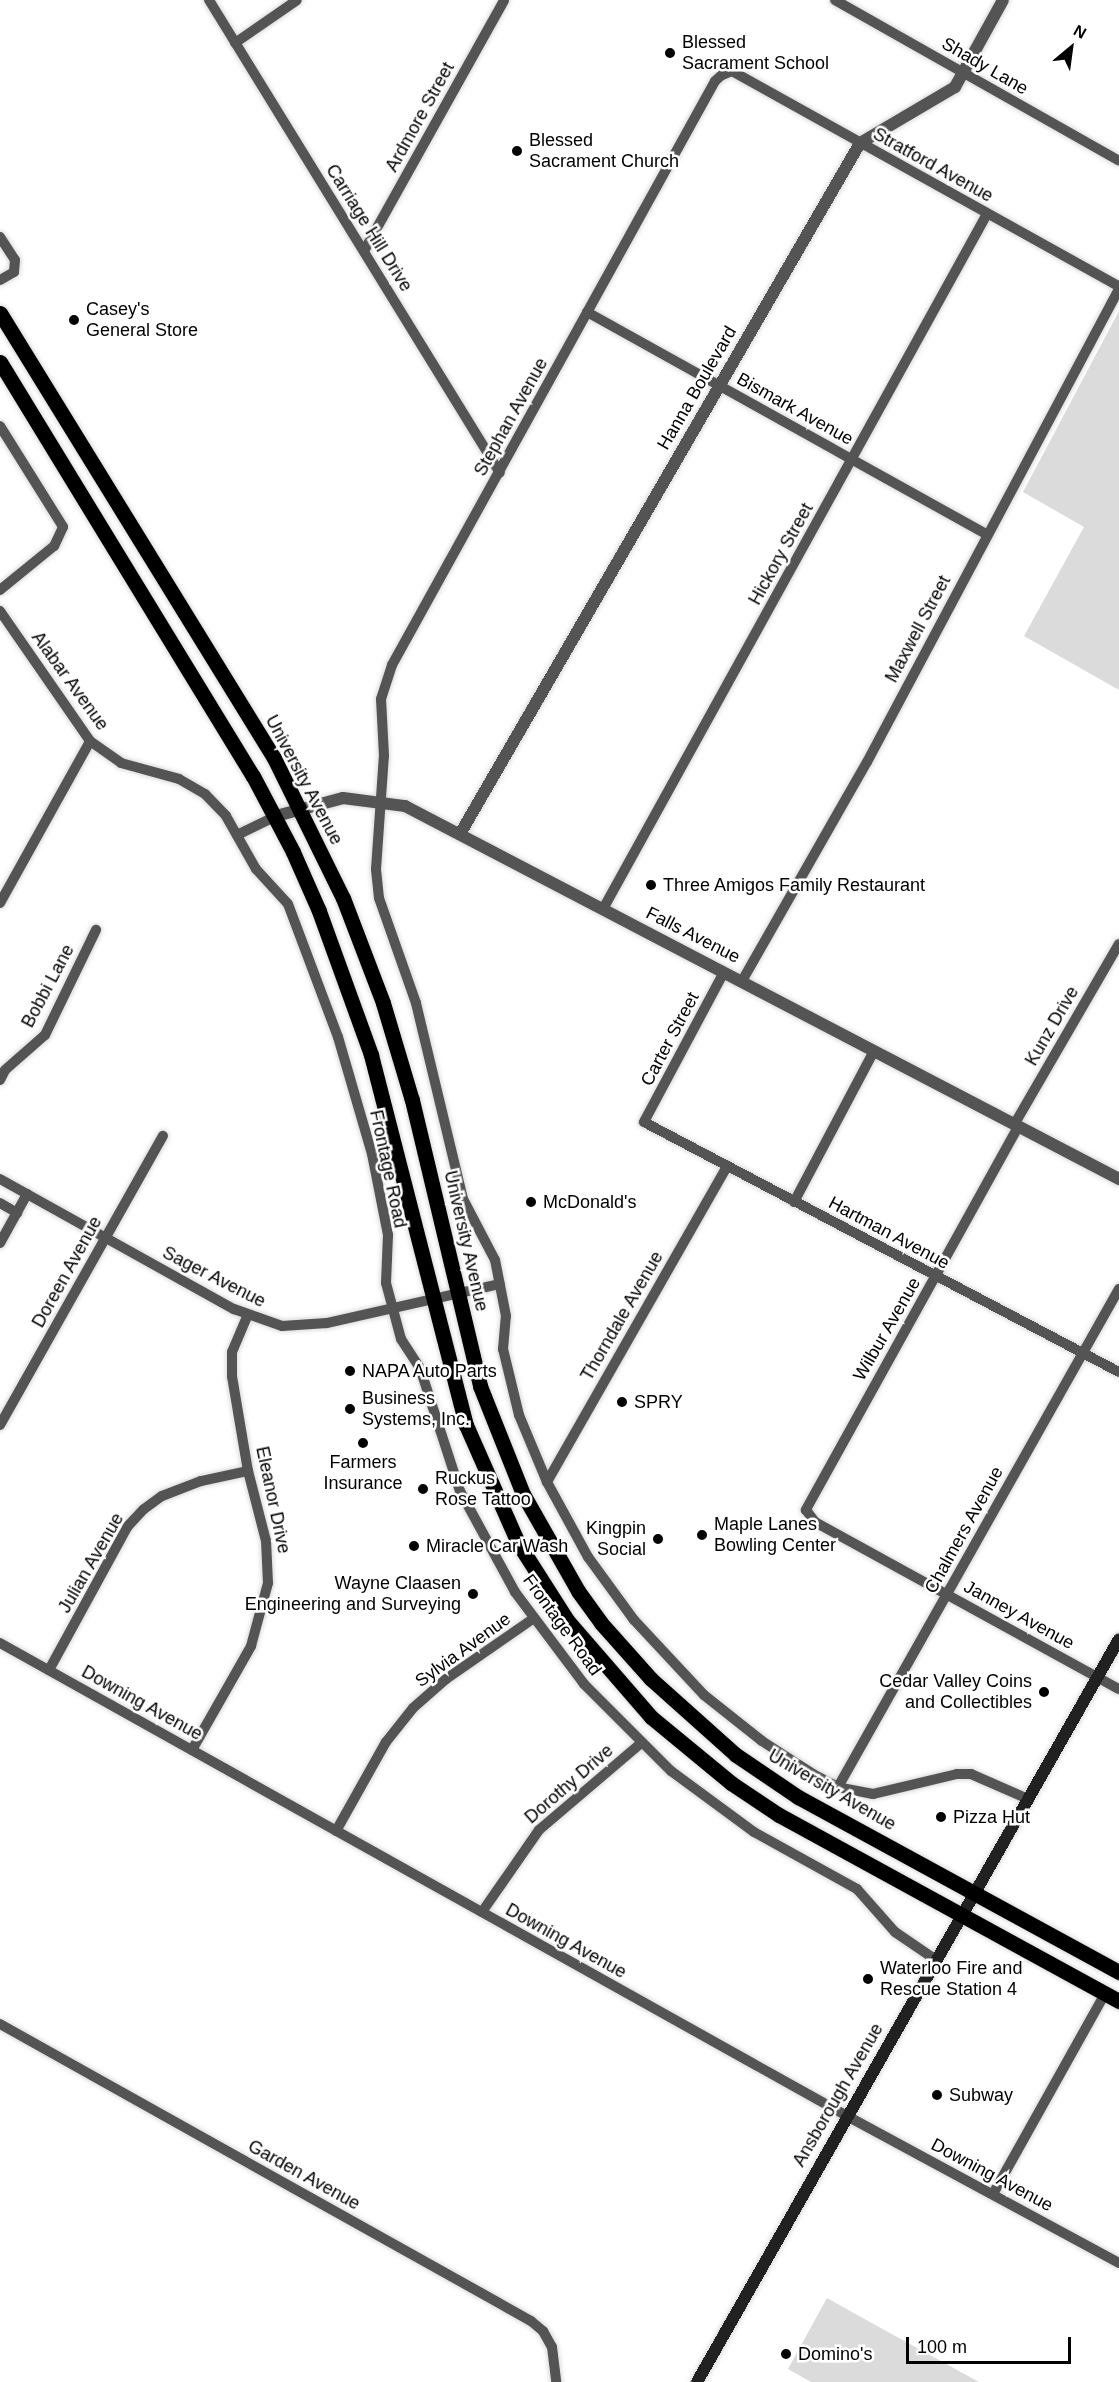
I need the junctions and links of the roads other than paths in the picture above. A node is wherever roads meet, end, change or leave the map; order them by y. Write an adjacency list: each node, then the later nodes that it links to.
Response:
1 (209, 0): 6 (street, Carriage Hill Drive)
2 (297, 0): 6 (street)
3 (504, 0): 13 (street, Ardmore Street)
4 (837, 0): 8 (street, Shady Lane)
5 (1003, 0): 8 (street, Hanna Boulevard)
6 (235, 43): 13 (street, Carriage Hill Drive)
7 (732, 71): 9 (street, Stratford Avenue); 16 (street, Stephan Avenue)
8 (963, 72): 9 (street, Hanna Boulevard); 10 (street, Shady Lane)
9 (860, 143): 11 (street, Stratford Avenue); 19 (street, Hanna Boulevard)
10 (1119, 161)
11 (987, 214): 15 (street, Stratford Avenue); 21 (street, Hickory Street)
12 (0, 237): 14 (street)
13 (364, 251): 22 (street, Carriage Hill Drive)
14 (0, 280)
15 (1119, 288): 23 (street, Maxwell Street)
16 (587, 312): 19 (street, Bismark Avenue); 22 (street, Stephan Avenue)
17 (0, 313): 28 (main road, University Avenue)
18 (0, 362): 29 (main road)
19 (719, 386): 21 (street, Bismark Avenue); 30 (street, Hanna Boulevard)
20 (0, 426): 24 (street)
21 (852, 460): 23 (street, Bismark Avenue); 33 (street, Hickory Street)
22 (500, 473): 27 (street, Stephan Avenue)
23 (987, 535): 37 (street, Maxwell Street)
24 (0, 590)
25 (0, 611): 26 (street, Alabar Avenue)
26 (90, 741): 31 (street, Alabar Avenue); 32 (street)
27 (383, 801): 28 (street, Falls Avenue); 30 (street, Falls Avenue); 53 (street)
28 (300, 807): 29 (street, Falls Avenue); 55 (main road, University Avenue)
29 (276, 816): 31 (street, Falls Avenue); 56 (main road)
30 (460, 834): 33 (street, Falls Avenue)
31 (237, 835): 57 (street, Frontage Road)
32 (0, 903)
33 (603, 909): 36 (street, Falls Avenue)
34 (96, 930): 39 (street, Bobbi Lane)
35 (1119, 944): 41 (street, Kunz Drive)
36 (724, 972): 37 (street, Falls Avenue); 40 (street, Carter Street)
37 (742, 981): 38 (street, Falls Avenue)
38 (874, 1051): 41 (street, Falls Avenue); 47 (street)
39 (0, 1080)
40 (644, 1122): 43 (street, Hartman Avenue)
41 (1016, 1126): 45 (street, Falls Avenue); 52 (street, Wilbur Avenue)
42 (163, 1136): 50 (street, Doreen Avenue)
43 (727, 1166): 47 (street, Hartman Avenue); 63 (street, Thorndale Avenue)
44 (0, 1179): 46 (street, Sager Avenue)
45 (1119, 1179)
46 (27, 1194): 49 (street); 50 (street, Sager Avenue)
47 (794, 1202): 52 (street, Hartman Avenue)
48 (0, 1203): 49 (street)
49 (17, 1213): 51 (street)
50 (105, 1238): 58 (street, Sager Avenue); 61 (street, Doreen Avenue)
51 (0, 1243)
52 (936, 1276): 59 (street, Hartman Avenue); 64 (street, Wilbur Avenue)
53 (500, 1284): 55 (street, Sager Avenue); 63 (street)
54 (1119, 1289): 59 (street, Chalmers Avenue)
55 (458, 1295): 56 (street, Sager Avenue); 77 (main road, University Avenue)
56 (436, 1300): 57 (street, Sager Avenue); 79 (main road)
57 (392, 1308): 58 (street, Sager Avenue); 66 (street, Frontage Road)
58 (247, 1316): 62 (street, Eleanor Drive)
59 (1083, 1353): 60 (street, Hartman Avenue); 65 (street, Chalmers Avenue)
60 (1119, 1372)
61 (0, 1425)
62 (248, 1471): 69 (street, Julian Avenue); 73 (street, Eleanor Drive)
63 (547, 1482): 74 (street)
64 (809, 1517): 65 (street, Janney Avenue)
65 (947, 1594): 70 (street, Janney Avenue); 74 (street, Chalmers Avenue)
66 (534, 1618): 72 (street, Frontage Road); 76 (street, Sylvia Avenue)
67 (1119, 1639): 70 (main road, Ansborough Avenue)
68 (0, 1643): 69 (street, Downing Avenue)
69 (49, 1670): 73 (street, Downing Avenue)
70 (1098, 1677): 71 (street, Janney Avenue); 75 (main road, Ansborough Avenue)
71 (1119, 1689)
72 (640, 1744): 78 (street, Dorothy Drive); 80 (street, Frontage Road)
73 (192, 1750): 76 (street, Downing Avenue)
74 (838, 1787): 75 (street)
75 (1029, 1799): 77 (main road, Ansborough Avenue)
76 (336, 1831): 78 (street, Downing Avenue)
77 (974, 1893): 79 (main road, Ansborough Avenue); 81 (main road, University Avenue)
78 (482, 1912): 85 (street, Downing Avenue)
79 (961, 1916): 80 (main road, Ansborough Avenue); 82 (main road)
80 (936, 1960): 85 (main road, Ansborough Avenue)
81 (1119, 1971)
82 (1105, 1994): 83 (main road); 86 (street)
83 (1119, 2001)
84 (0, 2024): 88 (street, Garden Avenue)
85 (847, 2116): 86 (street, Downing Avenue); 89 (main road, Ansborough Avenue)
86 (993, 2194): 87 (street, Downing Avenue)
87 (1119, 2263)
88 (556, 2382)
89 (697, 2382)

